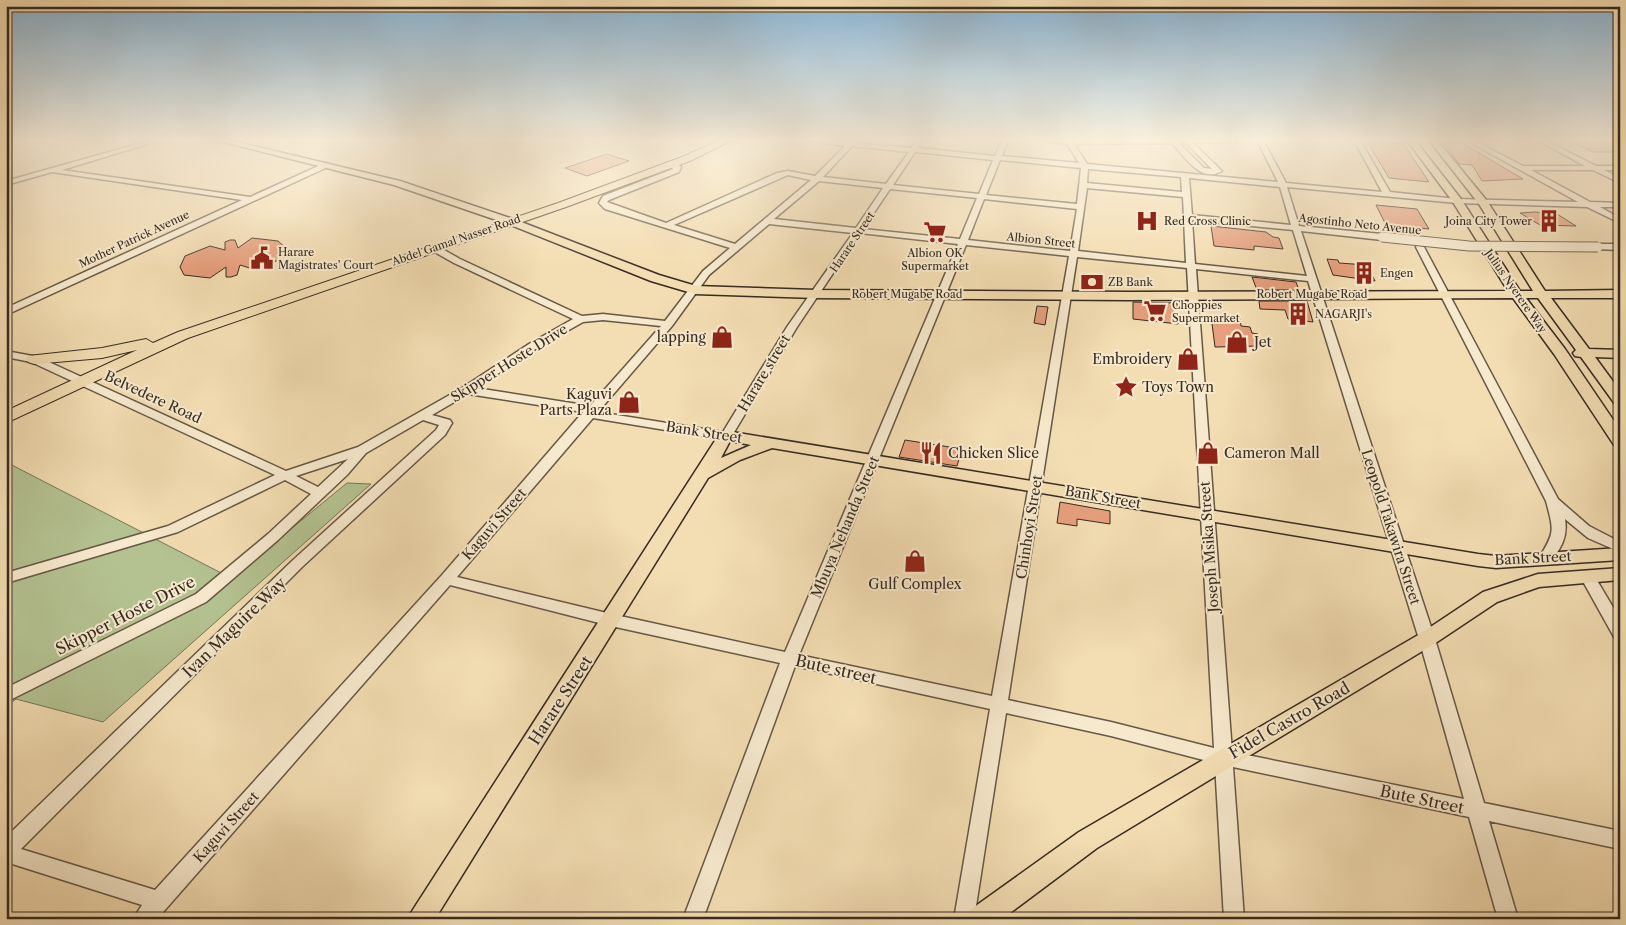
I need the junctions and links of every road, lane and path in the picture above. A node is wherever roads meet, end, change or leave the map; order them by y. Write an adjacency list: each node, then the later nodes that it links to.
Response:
1 (141, 183): 24 (street)
2 (286, 183): 24 (street, Mother Patrick Avenue)
3 (401, 183): 34 (main road, Robert Mugabe Road)
4 (621, 183): 30 (highway, Abdel Gamal Nasser Road)
5 (645, 183): 35 (street)
6 (764, 183): 35 (street)
7 (812, 183): 32 (street, Kaguvi Street)
8 (855, 183): 20 (street)
9 (892, 183): 20 (street, Harare Street)
10 (988, 183): 23 (street, Mbuya Nehanda Street)
11 (1186, 183): 21 (street, Joseph Msika Street)
12 (1263, 183): 19 (street)
13 (1282, 183): 19 (street, Leopold Takawira Street)
14 (1382, 183): 22 (street)
15 (1444, 183): 25 (main road, Julius Nyerere Way)
16 (1468, 183): 26 (main road, Julius Nyerere Way)
17 (1549, 183): 27 (street)
18 (1083, 185): 21 (street); 29 (street, Chinhoyi Street)
19 (1283, 186): 22 (street); 36 (street, Leopold Takawira Street)
20 (890, 187): 23 (street); 38 (street, Harare Street)
21 (1187, 195): 31 (street, Joseph Msika Street)
22 (1388, 195): 25 (street)
23 (983, 196): 29 (street); 39 (street, Mbuya Nehanda Street)
24 (250, 199): 57 (street, Mother Patrick Avenue)
25 (1457, 201): 26 (street); 55 (main road, Julius Nyerere Way)
26 (1483, 203): 27 (street); 56 (main road, Julius Nyerere Way)
27 (1591, 204): 28 (street); 33 (street)
28 (1620, 205)
29 (1080, 207): 44 (street, Chinhoyi Street)
30 (550, 209): 34 (highway, Abdel Gamal Nasser Road); 37 (highway)
31 (1188, 217): 36 (street, Agostinho Neto Avenue); 45 (street, Joseph Msika Street)
32 (768, 221): 38 (street, Albion Street); 40 (street, Kaguvi Street)
33 (1620, 221)
34 (512, 222): 37 (main road, Robert Mugabe Road); 43 (highway, Abdel Gamal Nasser Road)
35 (667, 225): 40 (street)
36 (1296, 228): 42 (street, Agostinho Neto Avenue, bridge); 46 (street, Leopold Takawira Street)
37 (534, 231): 47 (main road, Robert Mugabe Road)
38 (859, 231): 39 (street, Albion Street); 48 (street, Harare Street)
39 (963, 242): 44 (street, Albion Street); 49 (street, Mbuya Nehanda Street)
40 (736, 247): 47 (street, Kaguvi Street)
41 (1420, 247): 54 (street)
42 (1620, 247)
43 (434, 248): 58 (street); 60 (highway, Abdel Gamal Nasser Road)
44 (1073, 254): 45 (street, Albion Street); 52 (street, Chinhoyi Street)
45 (1189, 267): 46 (street, Albion Street); 53 (street, Joseph Msika Street)
46 (1312, 279): 50 (street, Leopold Takawira Street)
47 (695, 290): 48 (main road, Robert Mugabe Road); 59 (street, Kaguvi Street)
48 (816, 294): 49 (main road, Robert Mugabe Road); 74 (street, Harare street)
49 (940, 294): 52 (main road, Robert Mugabe Road); 78 (street, Mbuya Nehanda Street)
50 (1317, 294): 53 (main road, Robert Mugabe Road); 54 (main road, Robert Mugabe Road); 86 (street, Leopold Takawira Street)
51 (1620, 294): 56 (main road, Robert Mugabe Road)
52 (1065, 295): 53 (main road, Robert Mugabe Road); 81 (street, Chinhoyi Street)
53 (1192, 295): 84 (street, Joseph Msika Street)
54 (1443, 295): 55 (main road, Robert Mugabe Road); 83 (street)
55 (1517, 295): 56 (main road, Robert Mugabe Road); 61 (main road, Julius Nyerere Way)
56 (1542, 295): 63 (main road, Julius Nyerere Way)
57 (6, 312)
58 (581, 319): 59 (street, Skipper Hoste Drive); 67 (street, Skipper Hoste Drive)
59 (668, 324): 70 (street, Kaguvi Street)
60 (183, 336): 65 (highway); 66 (highway, Abdel Gamal Nasser Road)
61 (1560, 352): 63 (main road); 75 (main road, Julius Nyerere Way)
62 (6, 354): 65 (street, Belvedere Road)
63 (1586, 354): 64 (main road); 69 (main road, Julius Nyerere Way)
64 (1620, 354)
65 (34, 359): 66 (street, Belvedere Road)
66 (83, 381): 68 (highway, Abdel Gamal Nasser Road); 79 (street, Belvedere Road)
67 (466, 390): 70 (street, Bank Street); 72 (street, Skipper Hoste Drive)
68 (47, 398): 71 (highway, Abdel Gamal Nasser Road); 73 (highway, Abdel Gamal Nasser Road)
69 (1620, 401)
70 (590, 412): 74 (street, Bank Street); 92 (street, Kaguvi Street)
71 (6, 413)
72 (424, 416): 77 (street, Skipper Hoste Drive); 102 (street, Ivan Maguire Way)
73 (6, 418)
74 (726, 436): 76 (main road, Bank Street); 80 (main road, Harare street)
75 (1620, 442)
76 (771, 444): 78 (main road, Bank Street); 80 (main road)
77 (362, 450): 79 (street, Skipper Hoste Drive); 82 (street, Skipper Hoste Drive)
78 (874, 458): 81 (main road, Bank Street); 96 (street, Mbuya Nehanda Street)
79 (285, 475): 82 (street); 91 (street, Skipper Hoste Drive)
80 (699, 479): 93 (main road, Harare Street)
81 (1036, 486): 84 (main road, Bank Street); 98 (street, Chinhoyi Street)
82 (319, 493): 97 (street, Skipper Hoste Drive)
83 (1553, 500): 85 (street); 88 (street)
84 (1206, 515): 86 (main road, Bank Street); 99 (street, Joseph Msika Street)
85 (1620, 547)
86 (1397, 548): 88 (main road, Bank Street); 95 (street, Leopold Takawira Street)
87 (1620, 554): 88 (main road, Bank Street)
88 (1546, 558)
89 (1620, 574): 90 (main road, Fidel Castro Road)
90 (1587, 576): 94 (street); 95 (main road, Fidel Castro Road)
91 (6, 578)
92 (447, 578): 93 (street, Bute street); 103 (street, Kaguvi Street)
93 (611, 620): 96 (street, Bute street); 105 (main road, Harare Street)
94 (1620, 633)
95 (1427, 639): 99 (main road, Fidel Castro Road); 100 (street, Leopold Takawira Street)
96 (790, 658): 98 (street, Bute street); 106 (street, Mbuya Nehanda Street)
97 (6, 696)
98 (1000, 705): 99 (street, Bute street); 107 (street, Chinhoyi Street)
99 (1225, 758): 100 (street, Bute Street); 108 (main road, Fidel Castro Road); 109 (street, Joseph Msika Street)
100 (1477, 810): 101 (street, Bute Street); 110 (street, Leopold Takawira Street)
101 (1620, 840)
102 (6, 852): 103 (street)
103 (159, 901): 104 (street, Kaguvi Street)
104 (143, 919)
105 (420, 919)
106 (693, 919)
107 (964, 919)
108 (980, 919)
109 (1234, 919)
110 (1508, 919)

